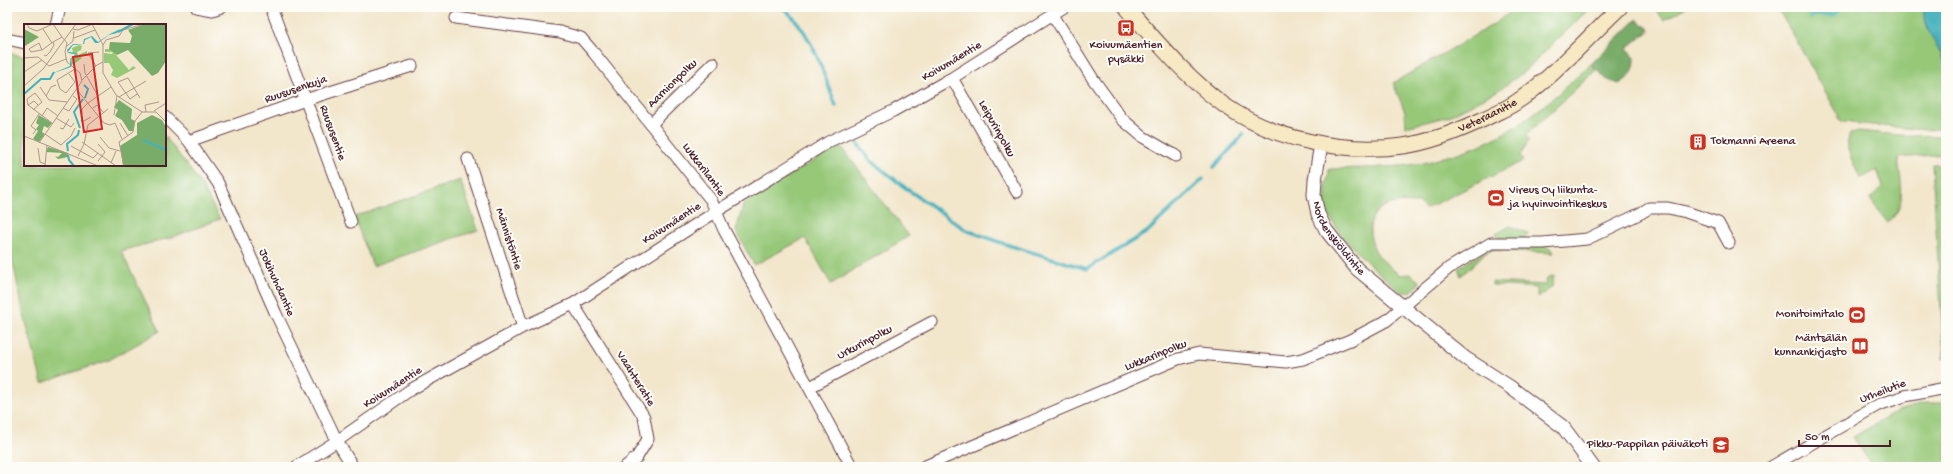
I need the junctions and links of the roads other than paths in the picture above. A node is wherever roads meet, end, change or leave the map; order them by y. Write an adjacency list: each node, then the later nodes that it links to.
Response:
1 (60, 7): 10 (street)
2 (196, 7): 3 (street)
3 (221, 7)
4 (271, 7): 16 (street, Ruususentie)
5 (1064, 7): 8 (street, Koivumäentie)
6 (1126, 7): 20 (main road)
7 (1620, 7): 20 (main road, Veteraanitie)
8 (1053, 15): 15 (street, Koivumäentie); 21 (street)
9 (456, 18): 18 (street, Lukkarilantie)
10 (56, 24)
11 (7, 39): 12 (street)
12 (24, 43)
13 (713, 63): 18 (street, Aarnionpolku)
14 (412, 66): 16 (street, Ruususenkuja)
15 (952, 78): 23 (street, Leipurinpolku); 24 (street, Koivumäentie)
16 (305, 100): 19 (street, Ruususenkuja); 25 (street, Ruususentie)
17 (166, 118): 19 (street, Jokihuhdantie)
18 (651, 124): 24 (street, Lukkarilantie)
19 (189, 141): 33 (street, Jokihuhdantie)
20 (1321, 144): 28 (street, Nordenskiöldintie)
21 (1176, 156)
22 (468, 159): 30 (street, Männistöntie)
23 (1017, 192)
24 (717, 211): 27 (street, Koivumäentie); 31 (street, Lukkarilantie)
25 (351, 222)
26 (1730, 243): 28 (street, Lukkarinpolku)
27 (574, 304): 30 (street, Koivumäentie); 36 (street, Vaahteratie)
28 (1402, 308): 38 (street, Lukkarinpolku); 39 (street, Nordenskiöldintie)
29 (932, 322): 31 (street, Urkurinpolku)
30 (523, 327): 33 (street, Koivumäentie)
31 (810, 387): 37 (street, Lukkarilantie)
32 (1946, 388): 40 (street, Urheilutie)
33 (337, 441): 34 (street, Koivumäentie); 35 (street, Jokihuhdantie)
34 (296, 467)
35 (353, 467)
36 (625, 467)
37 (852, 467)
38 (923, 467)
39 (1593, 467)
40 (1771, 467)

